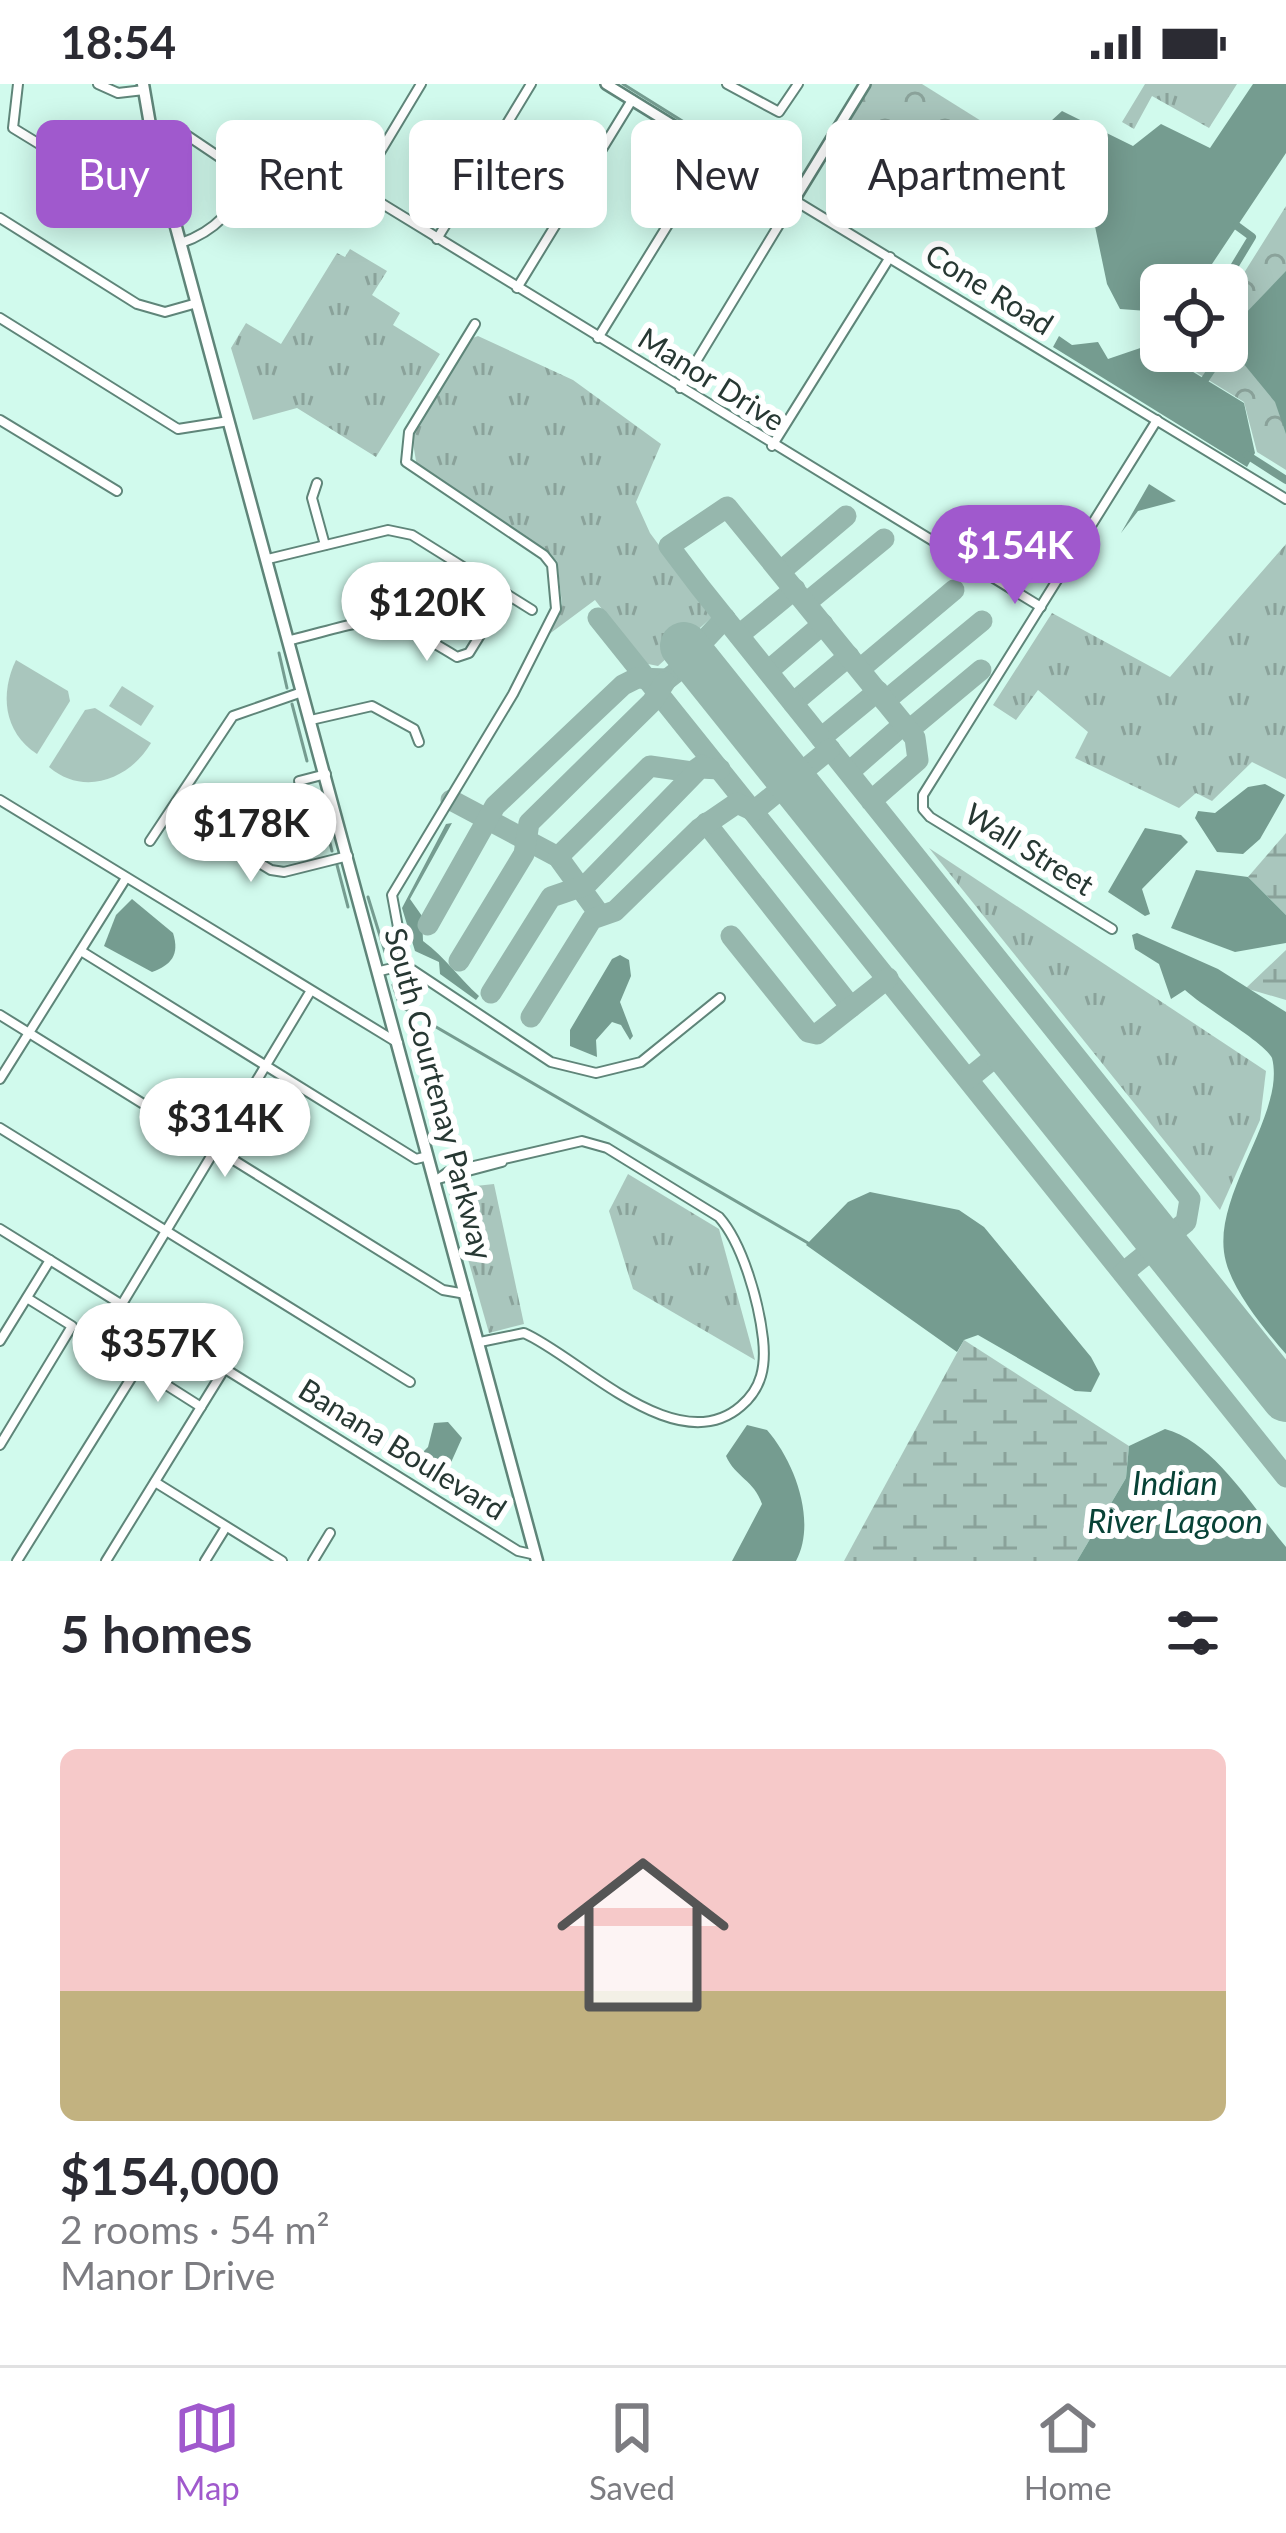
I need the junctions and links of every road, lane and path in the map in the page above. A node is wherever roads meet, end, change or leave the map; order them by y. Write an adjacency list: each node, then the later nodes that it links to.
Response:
1 (18, 84): 14 (street)
2 (98, 84): 9 (street)
3 (422, 84): 21 (street, Manor Drive)
4 (531, 84): 21 (street)
5 (606, 84): 10 (street, Cone Road)
6 (727, 84): 7 (street)
7 (798, 84)
8 (865, 84): 15 (street)
9 (143, 87): 11 (main road, South Courtenay Parkway)
10 (632, 100): 12 (street, Cone Road); 24 (street)
11 (149, 120)
12 (665, 120)
13 (192, 139): 22 (street)
14 (36, 142)
15 (802, 187)
16 (802, 205): 23 (street, Cone Road)
17 (0, 218): 25 (street)
18 (177, 228): 22 (main road, South Courtenay Parkway)
19 (665, 228): 28 (street)
20 (777, 228): 29 (street)
21 (437, 239): 24 (street, Manor Drive)
22 (181, 243): 25 (main road, South Courtenay Parkway)
23 (890, 257): 31 (street, Cone Road); 33 (street)
24 (517, 289): 28 (street, Manor Drive)
25 (196, 303): 32 (main road, South Courtenay Parkway)
26 (0, 318): 32 (street)
27 (475, 324): 55 (street)
28 (597, 338): 29 (street, Manor Drive)
29 (680, 388): 33 (street, Manor Drive)
30 (0, 419): 35 (street)
31 (1156, 420): 36 (street, Cone Road); 40 (street)
32 (229, 421): 38 (main road, South Courtenay Parkway)
33 (772, 446): 40 (street, Manor Drive)
34 (316, 484): 37 (street)
35 (117, 491)
36 (1286, 500)
37 (325, 545): 38 (street); 39 (street)
38 (268, 559): 42 (main road, South Courtenay Parkway)
39 (506, 593): 41 (street); 42 (street)
40 (1041, 607): 53 (street, Wall Street)
41 (532, 610)
42 (291, 640): 43 (main road, South Courtenay Parkway)
43 (303, 692): 44 (main road, South Courtenay Parkway); 49 (street)
44 (311, 720): 45 (street); 46 (main road, South Courtenay Parkway)
45 (419, 742)
46 (326, 774): 47 (street); 51 (main road, South Courtenay Parkway)
47 (299, 781)
48 (0, 800): 52 (street)
49 (172, 812): 50 (street); 51 (street)
50 (150, 841)
51 (348, 856): 56 (main road, South Courtenay Parkway)
52 (126, 878): 54 (street); 57 (street)
53 (1112, 929)
54 (81, 950): 60 (street); 62 (street)
55 (405, 964): 56 (street); 58 (street)
56 (380, 971): 61 (main road, South Courtenay Parkway)
57 (310, 992): 61 (street); 62 (street)
58 (720, 998)
59 (0, 1016): 60 (street)
60 (28, 1033): 63 (street); 65 (street)
61 (400, 1043): 66 (main road, South Courtenay Parkway)
62 (266, 1066): 65 (street); 66 (street)
63 (0, 1078)
64 (0, 1127): 69 (street)
65 (214, 1148): 69 (street); 71 (street)
66 (430, 1156): 67 (main road, South Courtenay Parkway)
67 (438, 1179): 71 (main road, South Courtenay Parkway); 75 (street)
68 (0, 1228): 70 (street, Banana Boulevard)
69 (165, 1230): 73 (street); 77 (street)
70 (50, 1260): 72 (street); 73 (street, Banana Boulevard)
71 (468, 1294): 75 (main road, South Courtenay Parkway)
72 (27, 1298): 74 (street); 79 (street)
73 (122, 1304): 76 (street, Banana Boulevard)
74 (0, 1341)
75 (480, 1342): 83 (main road, South Courtenay Parkway)
76 (225, 1368): 78 (street); 83 (street, Banana Boulevard)
77 (410, 1382)
78 (201, 1407): 80 (street); 84 (street)
79 (0, 1444)
80 (155, 1482): 81 (street); 85 (street)
81 (226, 1527): 86 (street); 87 (street)
82 (330, 1533): 88 (street)
83 (537, 1558)
84 (17, 1561)
85 (106, 1561)
86 (205, 1561)
87 (283, 1561)
88 (313, 1561)

